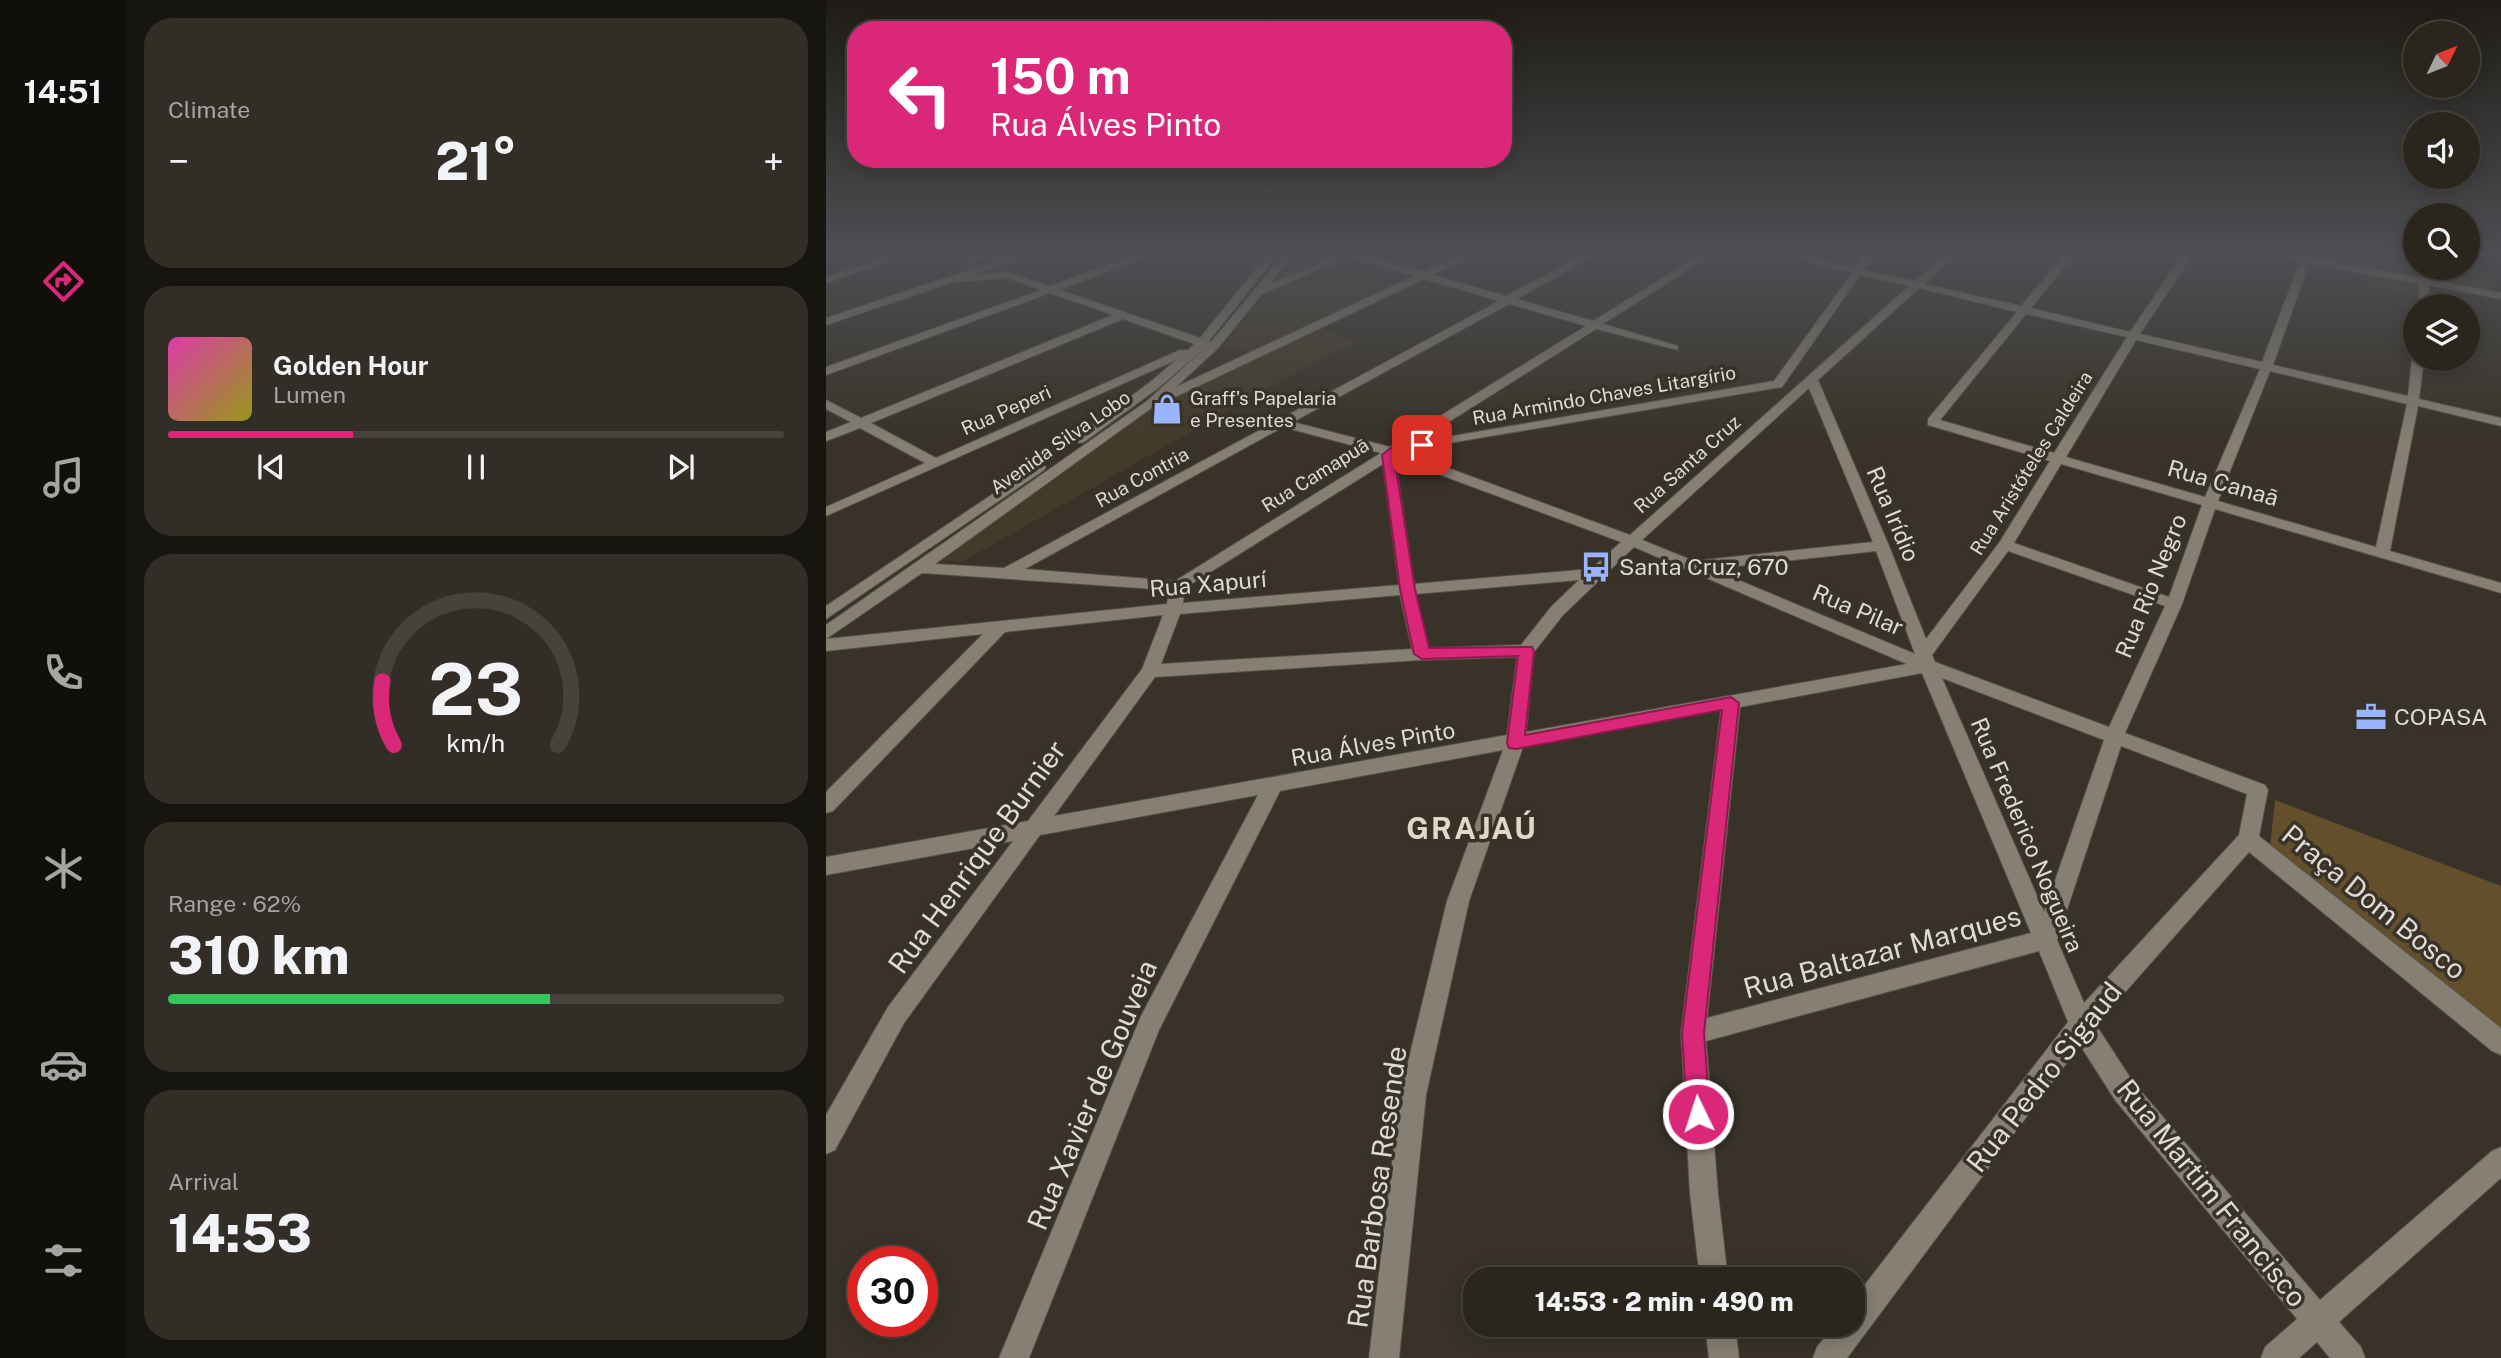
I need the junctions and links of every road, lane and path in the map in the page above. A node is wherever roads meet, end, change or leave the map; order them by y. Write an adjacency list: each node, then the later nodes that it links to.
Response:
1 (976, 317): 21 (street)
2 (1118, 317): 27 (street)
3 (1125, 317): 18 (street)
4 (1228, 317): 18 (street, Avenida Silva Lobo)
5 (1236, 317): 18 (street, Avenida Silva Lobo)
6 (1336, 317): 26 (street)
7 (1476, 317): 29 (street, Rua Contria)
8 (1568, 317): 16 (street)
9 (1607, 317): 16 (street, Rua Camapuã)
10 (1825, 317): 31 (street, Rua Armindo Chaves Litargírio)
11 (1882, 317): 23 (street, Rua Santa Cruz)
12 (2016, 317): 32 (street, Rua Canaã)
13 (2053, 317): 17 (street)
14 (2145, 317): 17 (street, Rua Aristóteles Caldeira)
15 (2284, 317): 20 (street, Rua Rio Negro)
16 (1595, 325): 19 (street); 31 (street, Rua Camapuã)
17 (2133, 336): 20 (street); 32 (street, Rua Aristóteles Caldeira)
18 (1208, 345): 26 (street, Avenida Silva Lobo); 33 (street, Rua Peperi); 49 (street, Avenida Silva Lobo)
19 (1674, 348)
20 (2266, 368): 24 (street); 34 (street, Rua Rio Negro)
21 (826, 371)
22 (2417, 371): 24 (street)
23 (1812, 380): 36 (street, Rua Santa Cruz); 38 (street, Rua Irídio)
24 (2413, 402): 28 (street); 39 (street)
25 (826, 404): 27 (street)
26 (1152, 404): 41 (street, Avenida Silva Lobo)
27 (862, 422): 30 (street); 33 (street)
28 (2501, 422)
29 (1280, 423): 31 (street, Rua Pilar); 42 (street, Rua Contria)
30 (826, 437)
31 (1391, 452): 36 (street, Rua Pilar); 44 (street, Rua Camapuã); 46 (street)
32 (2059, 459): 34 (street, Rua Canaã); 37 (street, Rua Aristóteles Caldeira)
33 (935, 463): 35 (street, Rua Peperi)
34 (2210, 503): 39 (street, Rua Canaã); 47 (street, Rua Rio Negro)
35 (826, 512)
36 (1632, 541): 40 (street, Rua Pilar); 43 (street, Rua Santa Cruz)
37 (2005, 545): 47 (street); 55 (street, Rua Aristóteles Caldeira)
38 (1882, 546): 40 (street); 55 (street, Rua Irídio)
39 (2382, 553): 45 (street, Rua Canaã)
40 (1690, 566): 55 (street, Rua Pilar)
41 (916, 568): 42 (street); 51 (street, Avenida Silva Lobo)
42 (1005, 574): 44 (street)
43 (1595, 574): 46 (street, Rua Xapurí); 53 (street, Rua Santa Cruz)
44 (1178, 586): 48 (street)
45 (2501, 588)
46 (1408, 589): 48 (street, Rua Xapurí); 54 (street)
47 (2174, 604): 58 (street, Rua Rio Negro)
48 (1174, 609): 50 (street, Rua Xapurí); 56 (street, Rua Henrique Burnier)
49 (826, 614)
50 (999, 628): 52 (street, Rua Xapurí); 62 (street)
51 (826, 633)
52 (826, 645)
53 (1527, 651): 54 (street); 59 (street)
54 (1422, 654): 56 (street)
55 (1926, 659): 57 (street, Rua Álves Pinto); 58 (street, Rua Pilar); 66 (street, Rua Frederico Nogueira)
56 (1150, 671): 63 (street, Rua Henrique Burnier)
57 (1731, 703): 59 (street, Rua Álves Pinto); 68 (street)
58 (2115, 735): 61 (street, Rua Pilar); 66 (street, Rua Rio Negro)
59 (1516, 743): 60 (street, Rua Álves Pinto); 78 (street, Rua Barbosa Resende)
60 (1273, 786): 63 (street, Rua Álves Pinto); 77 (street, Rua Xavier de Gouveia)
61 (2258, 790): 64 (street, Praça Dom Bosco)
62 (826, 804)
63 (1031, 830): 65 (street, Rua Álves Pinto); 70 (street, Rua Henrique Burnier)
64 (2248, 839): 67 (street, Rua Pedro Sigaud); 69 (street, Praça Dom Bosco)
65 (826, 866)
66 (2046, 939): 67 (street, Rua Frederico Nogueira); 68 (street, Rua Baltazar Marques)
67 (2081, 1024): 73 (street, Rua Pedro Sigaud); 74 (street, Rua Martim Francisco)
68 (1693, 1033): 72 (street)
69 (2501, 1043)
70 (826, 1141)
71 (2501, 1160): 74 (street)
72 (1713, 1267)
73 (1865, 1309)
74 (2317, 1322): 81 (street); 82 (street, Rua Martim Francisco)
75 (1721, 1337): 79 (street)
76 (1844, 1337): 80 (street, Rua Pedro Sigaud)
77 (1014, 1358)
78 (1384, 1358)
79 (1724, 1358)
80 (1828, 1358)
81 (2276, 1358)
82 (2350, 1358)

